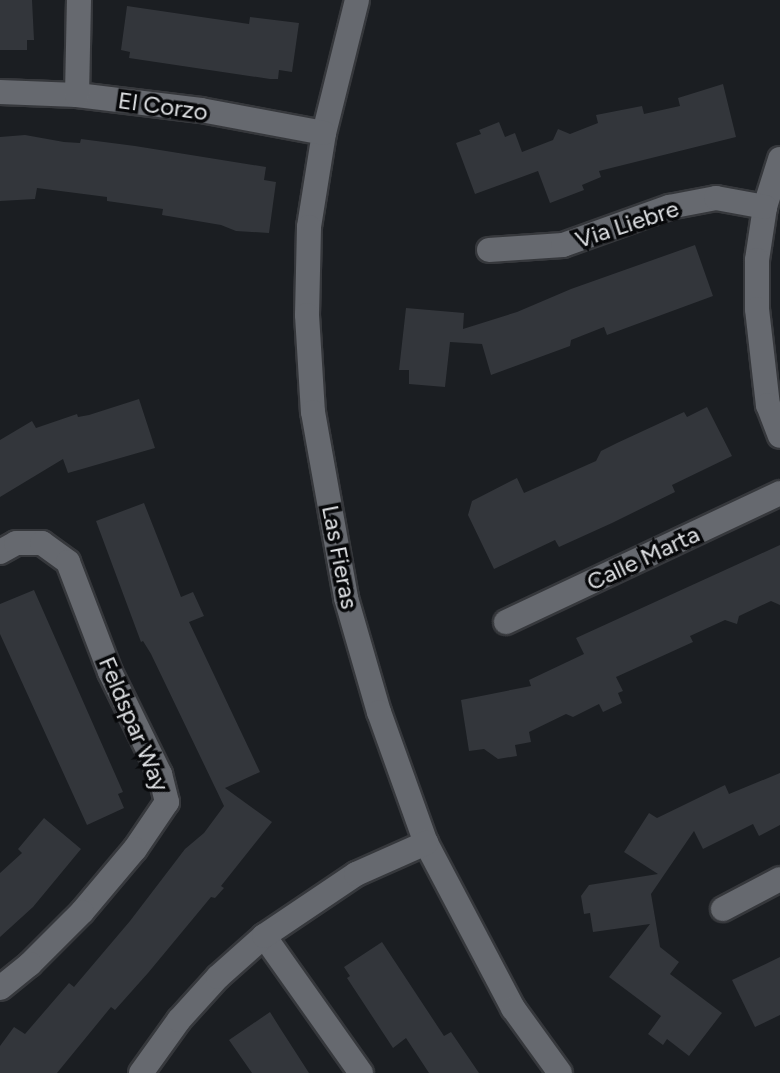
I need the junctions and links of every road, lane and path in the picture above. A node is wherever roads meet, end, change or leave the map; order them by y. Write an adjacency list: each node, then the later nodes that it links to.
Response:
1 (79, 0): 4 (street)
2 (357, 0): 5 (street, Las Fieras)
3 (0, 92): 4 (street, El Corzo)
4 (77, 95): 5 (street, El Corzo)
5 (324, 133): 13 (street, Las Fieras)
6 (780, 159): 7 (street)
7 (765, 207): 8 (street, Via Liebre); 9 (street)
8 (489, 250)
9 (780, 436)
10 (780, 494): 12 (street, Calle Marta)
11 (0, 552): 17 (street, Feldspar Way)
12 (506, 622)
13 (426, 843): 16 (street); 20 (street, Las Fieras)
14 (780, 879): 15 (street)
15 (723, 909)
16 (264, 936): 18 (street); 19 (street)
17 (0, 988)
18 (141, 1073)
19 (361, 1073)
20 (560, 1073)

